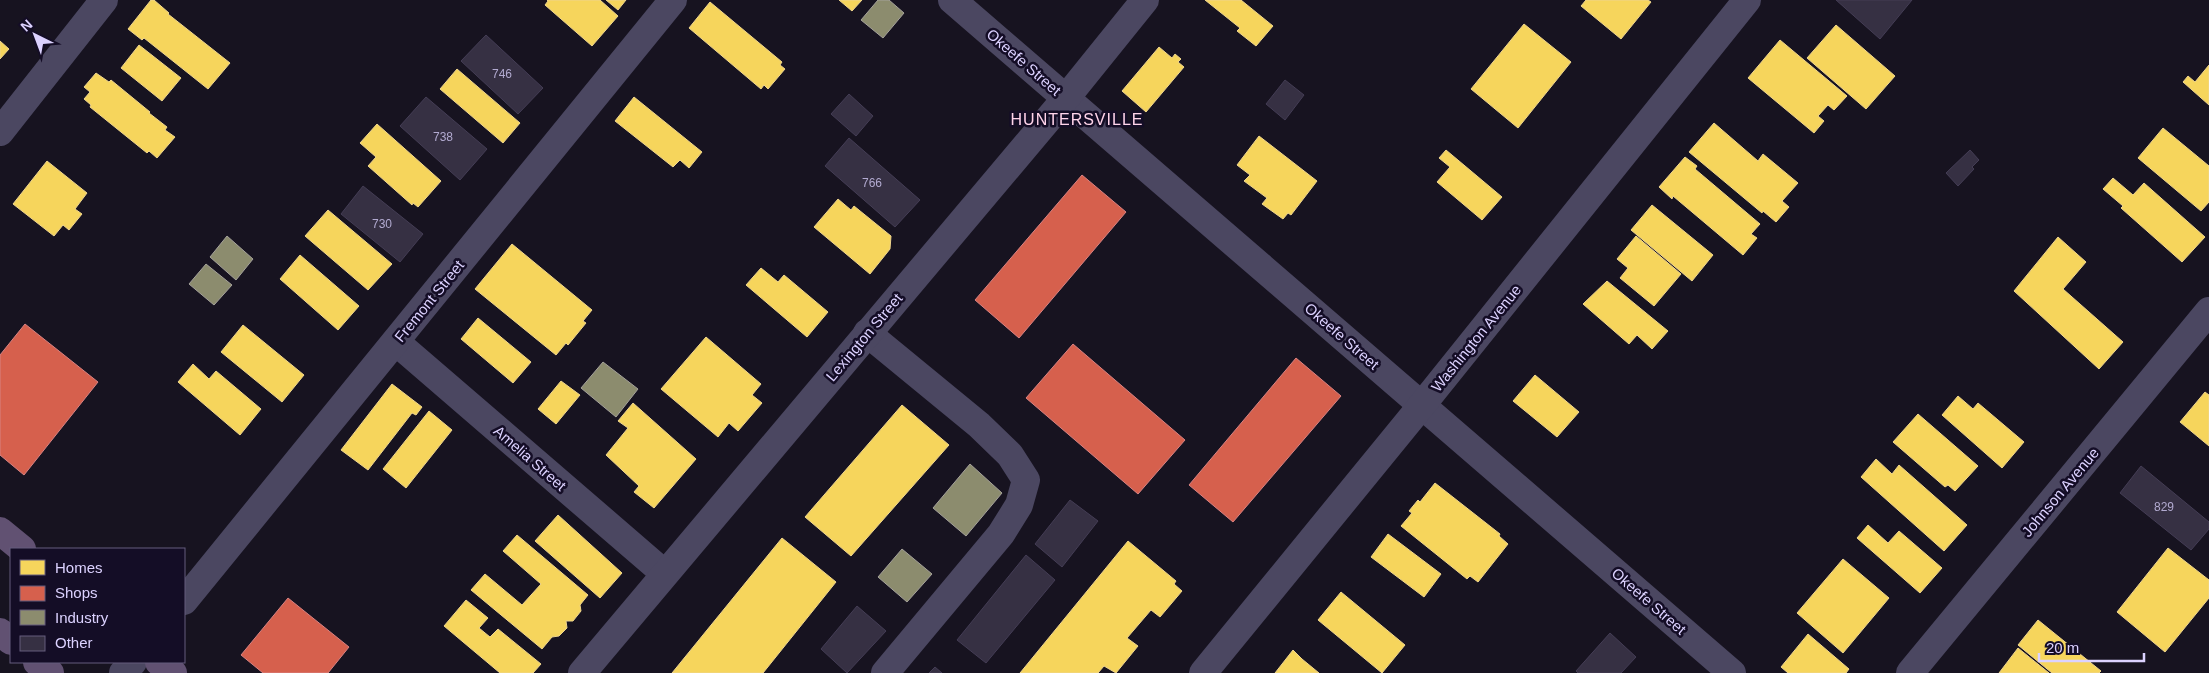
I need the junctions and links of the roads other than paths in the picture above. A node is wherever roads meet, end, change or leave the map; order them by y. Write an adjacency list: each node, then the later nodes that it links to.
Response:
1 (104, 0): 7 (street)
2 (673, 0): 10 (street, Fremont Street)
3 (952, 0): 6 (street, Okeefe Street)
4 (1146, 0): 6 (street, Lexington Street)
5 (1747, 0): 11 (street, Washington Avenue)
6 (1066, 98): 9 (street, Lexington Street); 11 (street, Okeefe Street)
7 (0, 132)
8 (2209, 311): 28 (street, Johnson Avenue)
9 (867, 333): 14 (street, Lexington Street); 25 (street)
10 (396, 342): 14 (street, Amelia Street); 15 (street, Fremont Street)
11 (1422, 405): 26 (street, Washington Avenue); 27 (street, Okeefe Street)
12 (0, 531): 13 (main road)
13 (21, 548)
14 (664, 573): 24 (street, Lexington Street)
15 (185, 600)
16 (0, 632): 17 (main road)
17 (10, 640)
18 (38, 663): 21 (main road)
19 (132, 663): 22 (street)
20 (160, 663): 23 (main road)
21 (50, 673)
22 (124, 673)
23 (173, 673)
24 (582, 673)
25 (885, 673)
26 (1203, 673)
27 (1732, 673)
28 (1910, 673)

